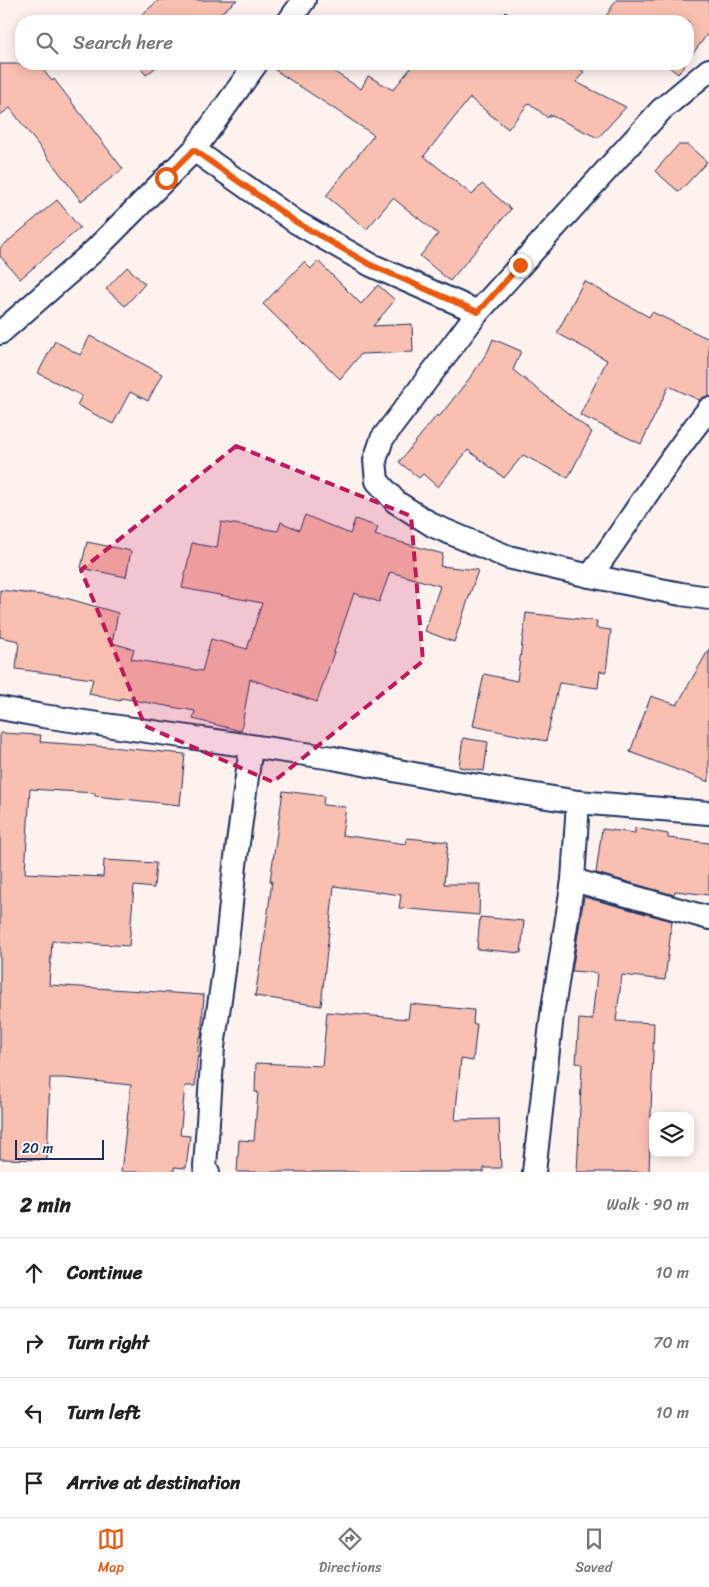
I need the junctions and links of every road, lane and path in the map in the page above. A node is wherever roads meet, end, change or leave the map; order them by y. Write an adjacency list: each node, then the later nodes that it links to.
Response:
1 (304, 0): 2 (street)
2 (294, 15)
3 (252, 70): 5 (street)
4 (709, 70): 6 (street)
5 (194, 150): 6 (street); 7 (street)
6 (478, 312): 9 (street)
7 (0, 333)
8 (709, 409): 9 (street)
9 (590, 576): 10 (street)
10 (709, 598)
11 (0, 708): 12 (street)
12 (251, 747): 13 (street); 17 (street)
13 (578, 802): 14 (street); 15 (street)
14 (709, 813)
15 (573, 880): 16 (street); 18 (street)
16 (709, 918)
17 (208, 1172)
18 (534, 1172)

